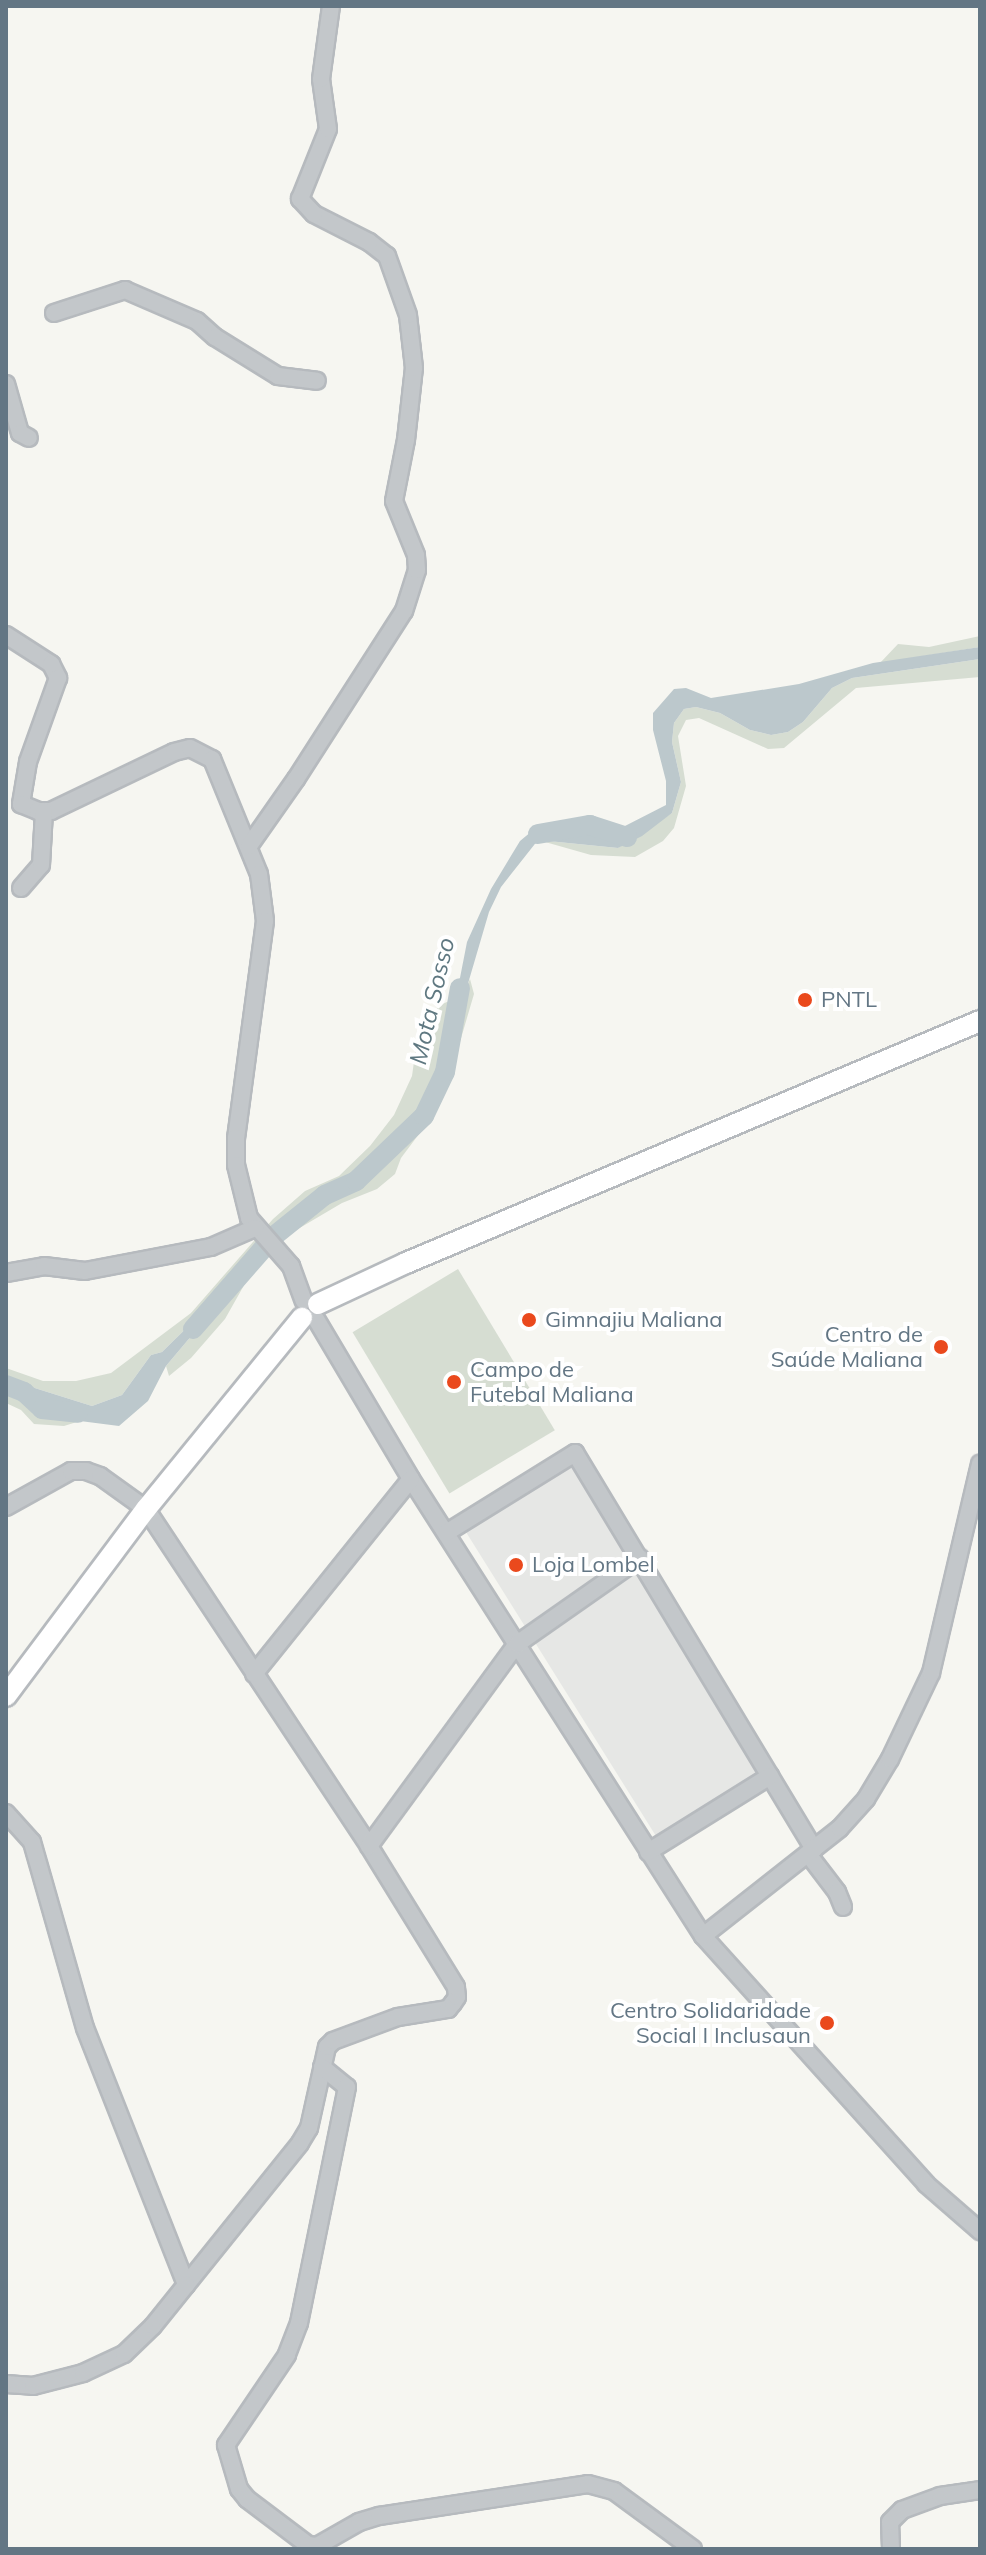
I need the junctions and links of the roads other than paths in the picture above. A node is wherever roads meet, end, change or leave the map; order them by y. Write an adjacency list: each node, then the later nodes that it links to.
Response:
1 (331, 6): 8 (street)
2 (54, 313): 3 (street)
3 (317, 381)
4 (6, 384): 5 (street)
5 (29, 438)
6 (6, 635): 7 (street)
7 (44, 811): 8 (street); 9 (street)
8 (249, 846): 11 (street)
9 (21, 888)
10 (980, 1021): 13 (main road)
11 (255, 1228): 12 (street); 13 (street)
12 (6, 1273)
13 (310, 1311): 15 (street); 17 (main road)
14 (980, 1464): 27 (street)
15 (411, 1479): 18 (street); 21 (street)
16 (6, 1507): 17 (street)
17 (146, 1509): 21 (street); 22 (main road)
18 (446, 1533): 19 (street); 20 (street)
19 (640, 1558): 20 (street); 23 (street)
20 (517, 1644): 25 (street); 26 (street)
21 (254, 1674): 25 (street)
22 (6, 1696)
23 (770, 1776): 26 (street); 27 (street)
24 (6, 1813): 32 (street)
25 (369, 1846): 30 (street)
26 (648, 1852): 29 (street)
27 (811, 1852): 28 (street); 29 (street)
28 (843, 1907)
29 (703, 1936): 31 (street)
30 (322, 2067): 32 (street); 35 (street)
31 (980, 2231)
32 (186, 2285): 33 (street)
33 (6, 2384)
34 (980, 2490): 36 (street)
35 (693, 2549)
36 (891, 2549)

